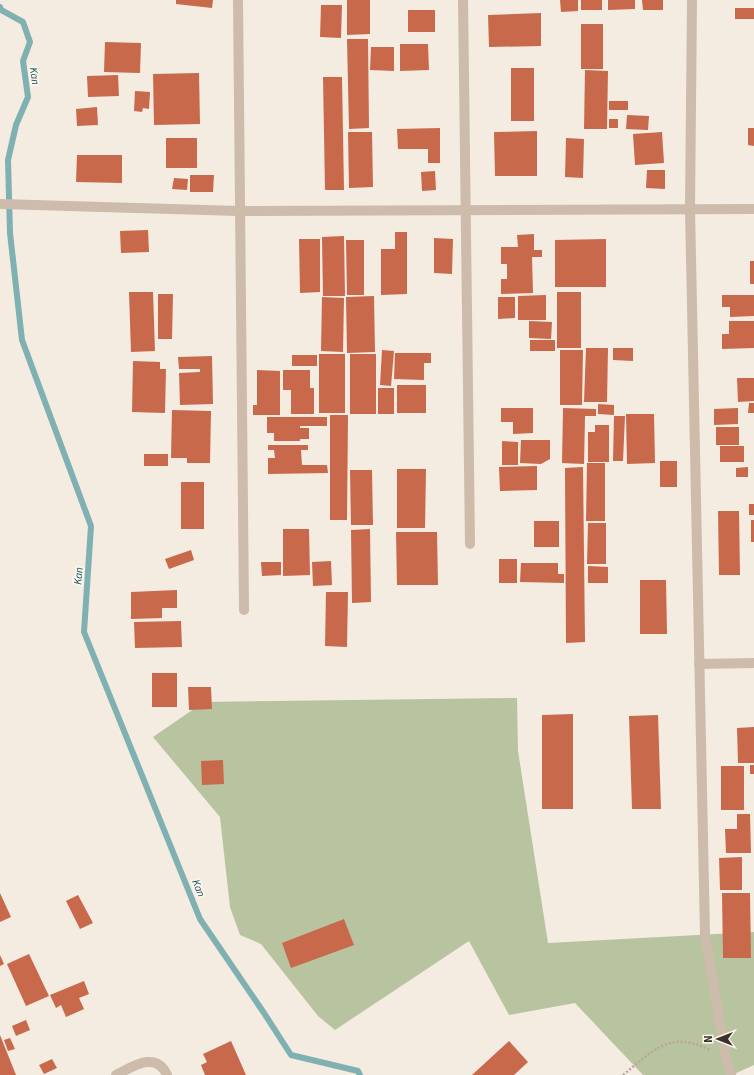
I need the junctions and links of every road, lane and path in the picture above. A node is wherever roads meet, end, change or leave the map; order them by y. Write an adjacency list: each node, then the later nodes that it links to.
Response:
1 (238, 0): 7 (street)
2 (463, 0): 8 (street)
3 (692, 0): 5 (street)
4 (0, 204): 7 (street)
5 (690, 209): 6 (street); 8 (street); 12 (street)
6 (754, 209)
7 (239, 211): 8 (street); 10 (street)
8 (467, 211): 9 (street)
9 (470, 544)
10 (244, 610)
11 (754, 663): 12 (street)
12 (699, 664): 13 (street)
13 (726, 1058): 16 (path); 17 (street)
14 (116, 1075): 15 (street)
15 (167, 1075)
16 (623, 1075)
17 (732, 1075)

